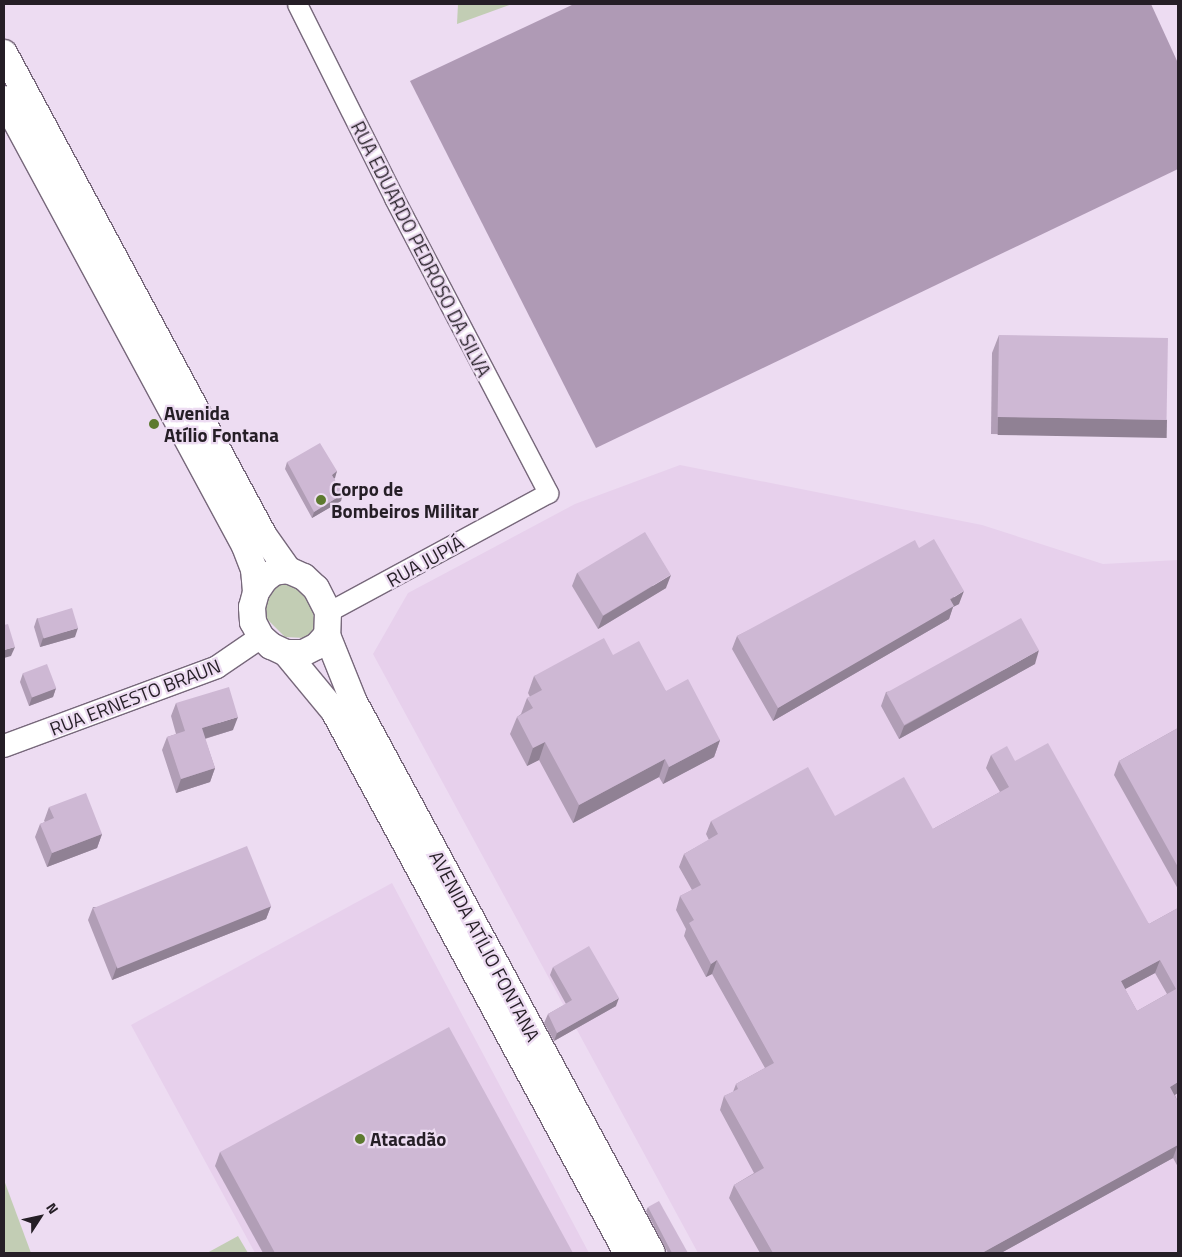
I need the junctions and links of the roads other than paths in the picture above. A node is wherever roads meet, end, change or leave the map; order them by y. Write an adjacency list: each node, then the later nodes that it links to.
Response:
1 (297, 4): 4 (street, RUA EDUARDO PEDROSO DA SILVA)
2 (4, 53): 5 (main road)
3 (4, 99): 6 (main road)
4 (548, 494): 7 (street, RUA JUPIÁ)
5 (288, 570): 6 (main road); 7 (main road)
6 (256, 592): 8 (main road)
7 (328, 623): 9 (main road); 12 (main road, AVENIDA ATÍLIO FONTANA)
8 (261, 637): 9 (main road); 10 (street, RUA ERNESTO BRAUN)
9 (286, 653): 11 (main road, AVENIDA ATÍLIO FONTANA)
10 (4, 746)
11 (627, 1253)
12 (652, 1253)

